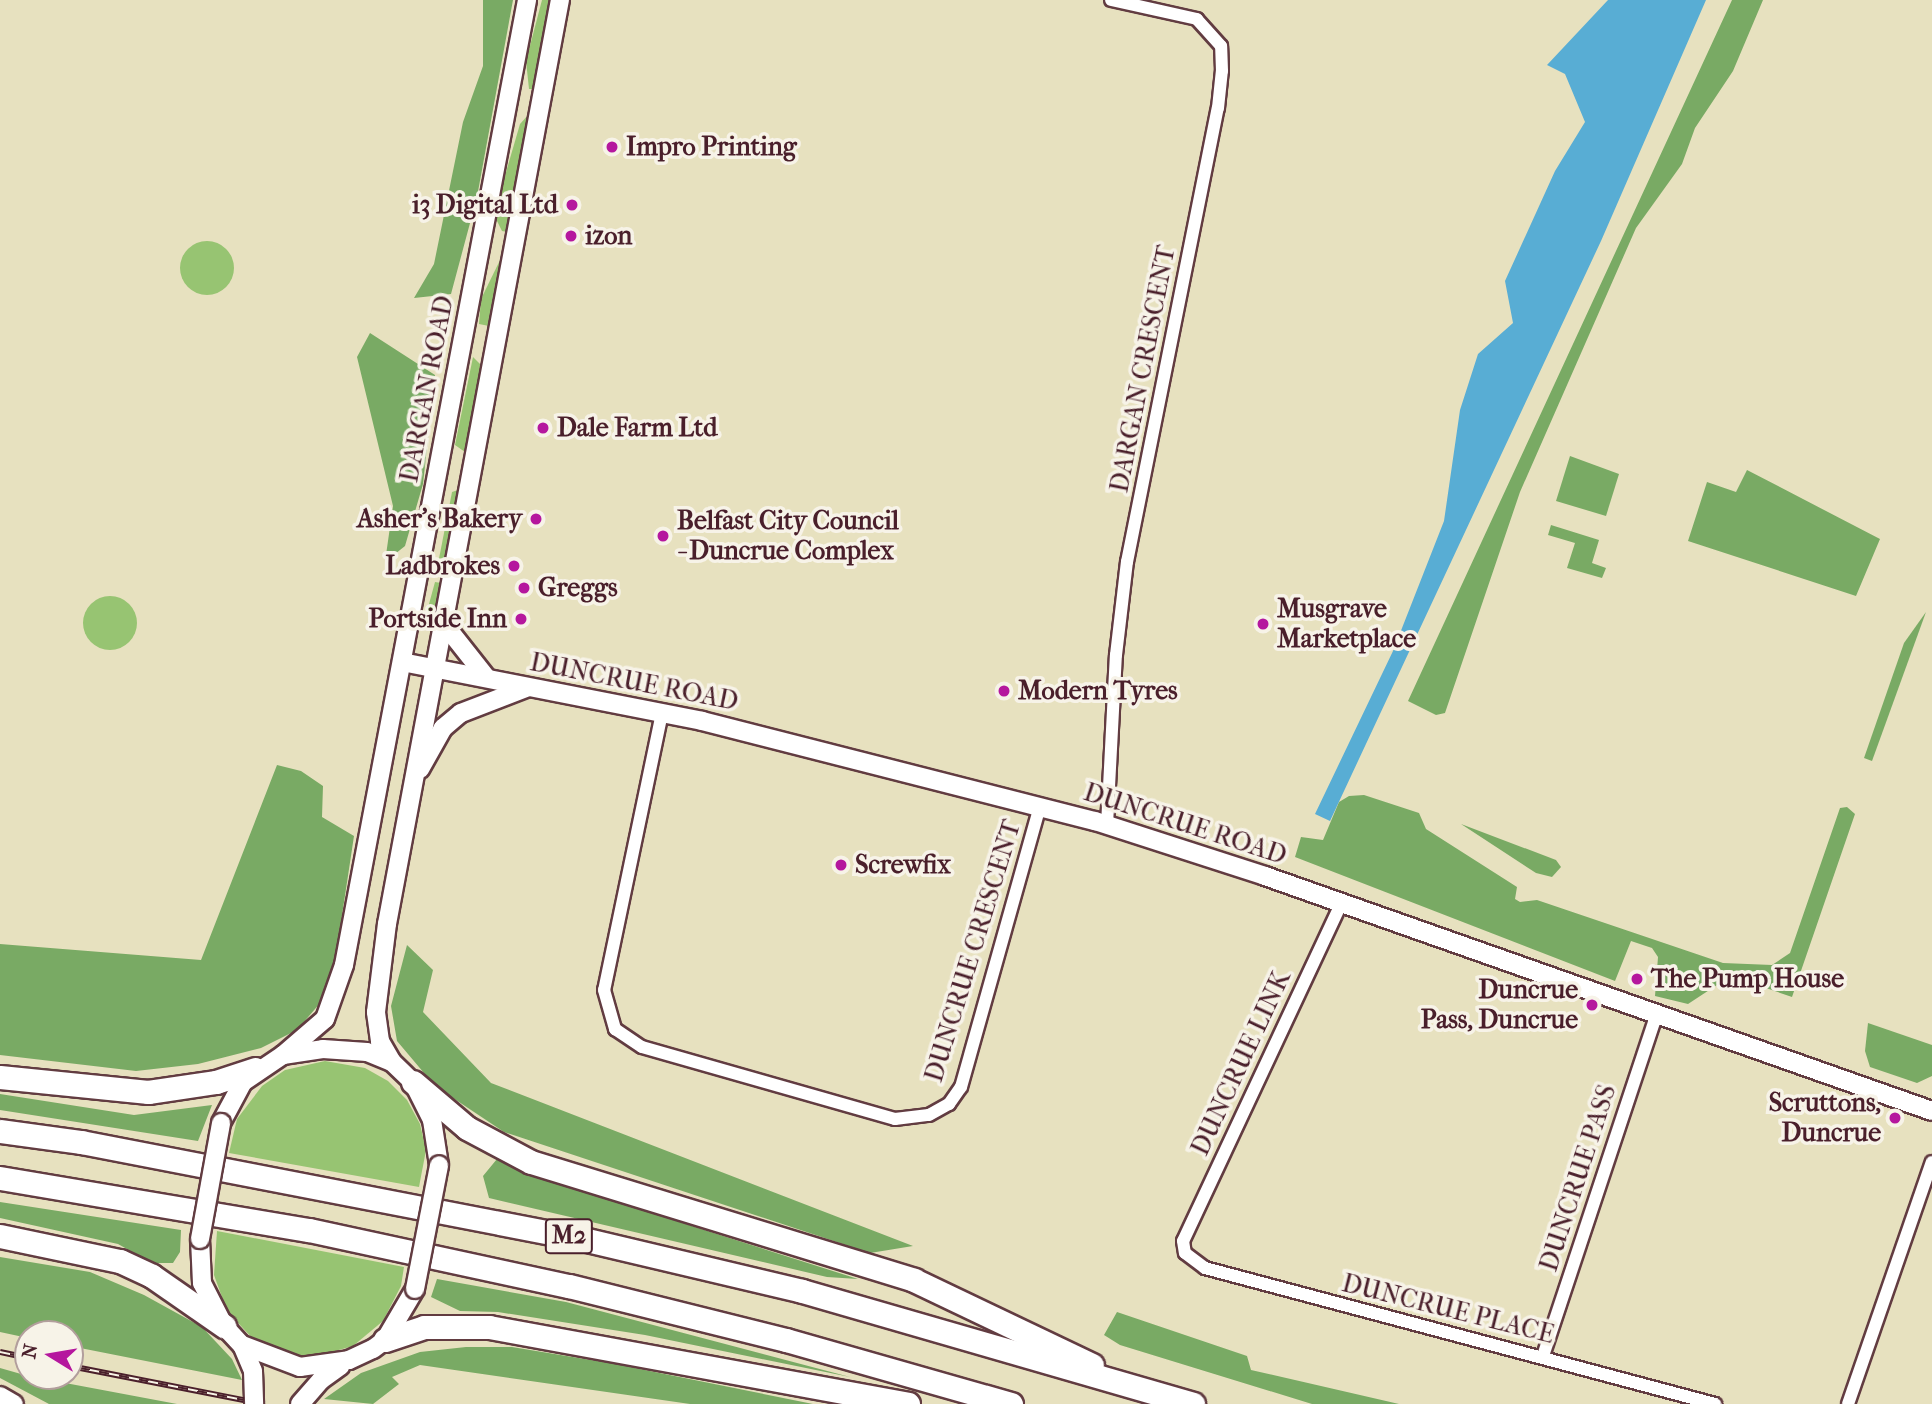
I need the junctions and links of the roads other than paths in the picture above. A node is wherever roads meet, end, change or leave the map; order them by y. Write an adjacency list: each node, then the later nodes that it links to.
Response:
1 (527, 0): 5 (street, DARGAN ROAD)
2 (559, 0): 4 (street)
3 (1111, 0): 12 (street, DARGAN CRESCENT)
4 (441, 620): 6 (street); 7 (street)
5 (401, 662): 6 (street, DUNCRUE ROAD); 15 (street, DARGAN ROAD)
6 (432, 667): 7 (street, DUNCRUE ROAD); 10 (street)
7 (486, 677): 8 (street, DUNCRUE ROAD)
8 (526, 688): 9 (street, DUNCRUE ROAD); 10 (street)
9 (662, 713): 11 (street, DUNCRUE ROAD); 11 (street, DUNCRUE CRESCENT)
10 (413, 785): 16 (street)
11 (1040, 806): 12 (street, DUNCRUE ROAD)
12 (1107, 825): 13 (street, DUNCRUE ROAD)
13 (1341, 904): 14 (street, DUNCRUE ROAD); 25 (street, DUNCRUE LINK)
14 (1657, 1014): 20 (street, DUNCRUE ROAD); 29 (street, DUNCRUE PASS)
15 (283, 1055): 16 (street); 17 (street)
16 (392, 1062): 19 (street)
17 (255, 1069): 18 (highway); 26 (street, bridge)
18 (0, 1077)
19 (413, 1082): 27 (street, bridge); 31 (highway)
20 (1932, 1111)
21 (0, 1131): 31 (highway, M2)
22 (1932, 1162): 40 (street)
23 (0, 1178): 37 (highway, M2)
24 (0, 1236): 26 (highway)
25 (1183, 1241): 29 (street, DUNCRUE PLACE)
26 (225, 1326): 28 (street)
27 (385, 1340): 30 (street); 36 (highway)
28 (242, 1345): 30 (street); 34 (street)
29 (1543, 1356): 39 (street, DUNCRUE PLACE)
30 (349, 1360): 35 (street)
31 (1128, 1385): 38 (highway, M2)
32 (0, 1396): 33 (street)
33 (14, 1404)
34 (254, 1404)
35 (300, 1404)
36 (908, 1404)
37 (1012, 1404)
38 (1193, 1404)
39 (1715, 1404)
40 (1848, 1404)

